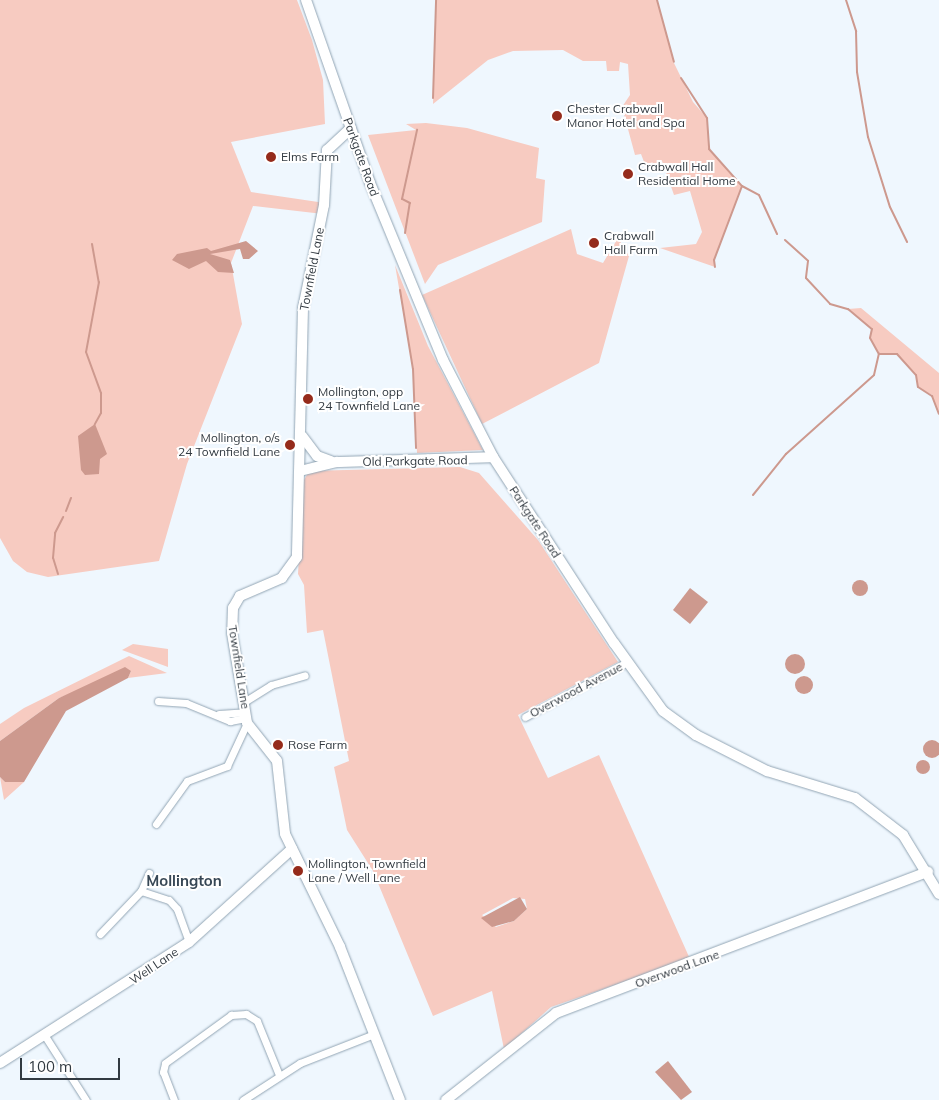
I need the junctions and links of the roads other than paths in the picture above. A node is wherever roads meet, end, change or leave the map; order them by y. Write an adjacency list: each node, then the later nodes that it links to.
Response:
1 (306, 0): 2 (street, Parkgate Road)
2 (351, 128): 3 (street, Townfield Lane); 4 (street, Parkgate Road)
3 (301, 435): 5 (street, Old Parkgate Road); 6 (street, Townfield Lane)
4 (493, 456): 5 (street, Old Parkgate Road); 7 (street, Parkgate Road)
5 (337, 462): 6 (street, Old Parkgate Road)
6 (300, 471): 11 (street, Townfield Lane)
7 (627, 662): 12 (street, Overwood Avenue); 15 (street, Parkgate Road)
8 (305, 675): 11 (street)
9 (158, 701): 10 (street)
10 (219, 714): 11 (street); 11 (street)
11 (246, 714): 13 (street); 14 (street, Townfield Lane)
12 (525, 717)
13 (156, 824)
14 (292, 849): 20 (street, Well Lane); 21 (street, Townfield Lane)
15 (928, 872): 18 (street, Parkgate Road); 29 (street, Overwood Lane)
16 (148, 873): 17 (street)
17 (141, 891): 19 (street); 20 (street)
18 (939, 894)
19 (100, 934)
20 (189, 942): 22 (street, Well Lane)
21 (374, 1034): 24 (street); 28 (street, Townfield Lane)
22 (46, 1036): 23 (street, Well Lane); 25 (street)
23 (0, 1063)
24 (279, 1075): 26 (street); 27 (street)
25 (86, 1100)
26 (174, 1100)
27 (243, 1100)
28 (400, 1100)
29 (446, 1100)

